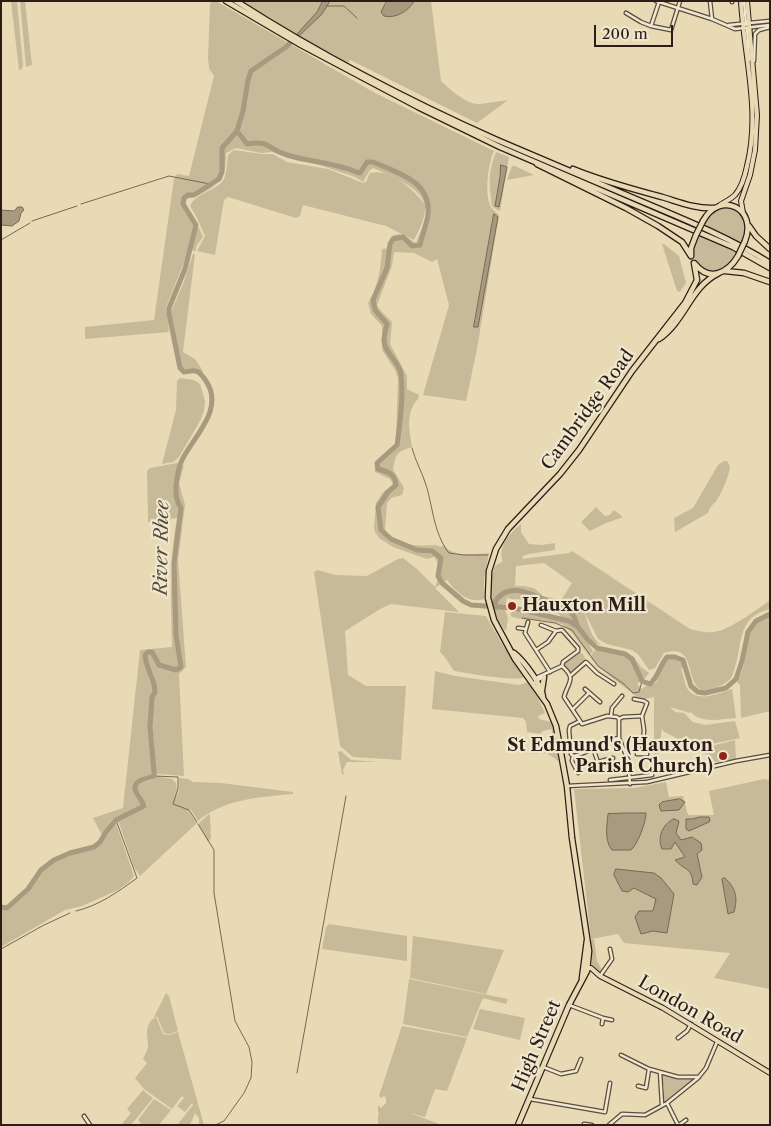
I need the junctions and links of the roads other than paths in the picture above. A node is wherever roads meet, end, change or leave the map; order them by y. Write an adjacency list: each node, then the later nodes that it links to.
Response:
1 (226, 1): 14 (highway)
2 (236, 1): 14 (highway)
3 (680, 1): 7 (street)
4 (710, 1): 9 (street)
5 (744, 1): 12 (main road); 12 (main road)
6 (658, 2): 7 (street); 11 (street)
7 (678, 8): 9 (street); 11 (street)
8 (626, 12): 11 (street)
9 (712, 19): 12 (street)
10 (770, 21): 12 (street)
11 (652, 26)
12 (745, 26): 13 (street); 16 (main road); 19 (main road)
13 (770, 26): 16 (street)
14 (285, 34): 15 (highway)
15 (302, 43): 17 (highway); 18 (highway)
16 (754, 68): 20 (main road)
17 (532, 160): 23 (highway); 26 (highway)
18 (553, 164): 19 (highway); 25 (highway)
19 (717, 206): 20 (highway); 23 (highway, bridge)
20 (744, 213): 21 (highway)
21 (748, 224): 22 (highway); 27 (highway, bridge)
22 (770, 249)
23 (691, 256): 24 (highway)
24 (694, 263): 27 (highway); 29 (highway, Cambridge Road)
25 (770, 263)
26 (770, 268)
27 (721, 272): 28 (highway); 29 (highway, Cambridge Road)
28 (770, 282)
29 (658, 339): 40 (highway, Cambridge Road)
30 (528, 622): 33 (street)
31 (541, 625): 34 (street)
32 (518, 628): 33 (street)
33 (526, 629): 35 (street)
34 (556, 631): 35 (street); 36 (street)
35 (536, 650): 37 (street)
36 (562, 666): 37 (street); 39 (street)
37 (550, 672): 38 (street)
38 (544, 676): 40 (street); 43 (highway)
39 (570, 676): 41 (street); 49 (street)
40 (534, 682): 43 (highway); 46 (highway)
41 (614, 684)
42 (584, 689): 44 (street)
43 (542, 690): 46 (highway)
44 (589, 693): 48 (street); 49 (street)
45 (622, 696): 50 (street)
46 (543, 698): 69 (highway)
47 (634, 699): 51 (street)
48 (600, 702)
49 (573, 709): 53 (street)
50 (610, 716): 52 (street); 53 (street)
51 (642, 716): 52 (street); 57 (street)
52 (619, 719): 54 (street)
53 (580, 722): 60 (street)
54 (619, 738): 55 (street); 66 (street)
55 (593, 748): 60 (street); 62 (street)
56 (637, 754): 57 (street)
57 (642, 754): 58 (street)
58 (647, 754)
59 (770, 755): 68 (street)
60 (573, 756): 64 (street)
61 (613, 758): 62 (street)
62 (598, 762): 63 (street)
63 (600, 768)
64 (578, 773)
65 (652, 775): 66 (street)
66 (630, 776): 67 (street); 68 (street)
67 (610, 780)
68 (630, 784): 69 (street)
69 (568, 786): 71 (highway)
70 (610, 949): 72 (street)
71 (586, 969): 72 (main road, London Road); 73 (highway, High Street)
72 (600, 976): 77 (main road, London Road)
73 (569, 1005): 74 (street); 82 (highway, High Street)
74 (603, 1018): 75 (street); 76 (street)
75 (612, 1020)
76 (602, 1024)
77 (691, 1024): 78 (street); 79 (main road, London Road)
78 (678, 1038)
79 (718, 1040): 85 (main road, London Road); 86 (street)
80 (621, 1055): 83 (street)
81 (581, 1059): 82 (street)
82 (543, 1067): 89 (highway, High Street)
83 (649, 1069): 84 (street); 88 (street)
84 (660, 1072): 86 (street); 91 (street)
85 (770, 1073)
86 (699, 1076): 90 (street)
87 (610, 1083): 89 (street)
88 (638, 1086)
89 (529, 1099): 96 (highway, High Street)
90 (667, 1103): 91 (street); 99 (street)
91 (662, 1105): 98 (street)
92 (84, 1116): 95 (street)
93 (686, 1120): 99 (street)
94 (584, 1124): 97 (street)
95 (90, 1125)
96 (518, 1125)
97 (592, 1125)
98 (609, 1125)
99 (678, 1125)

